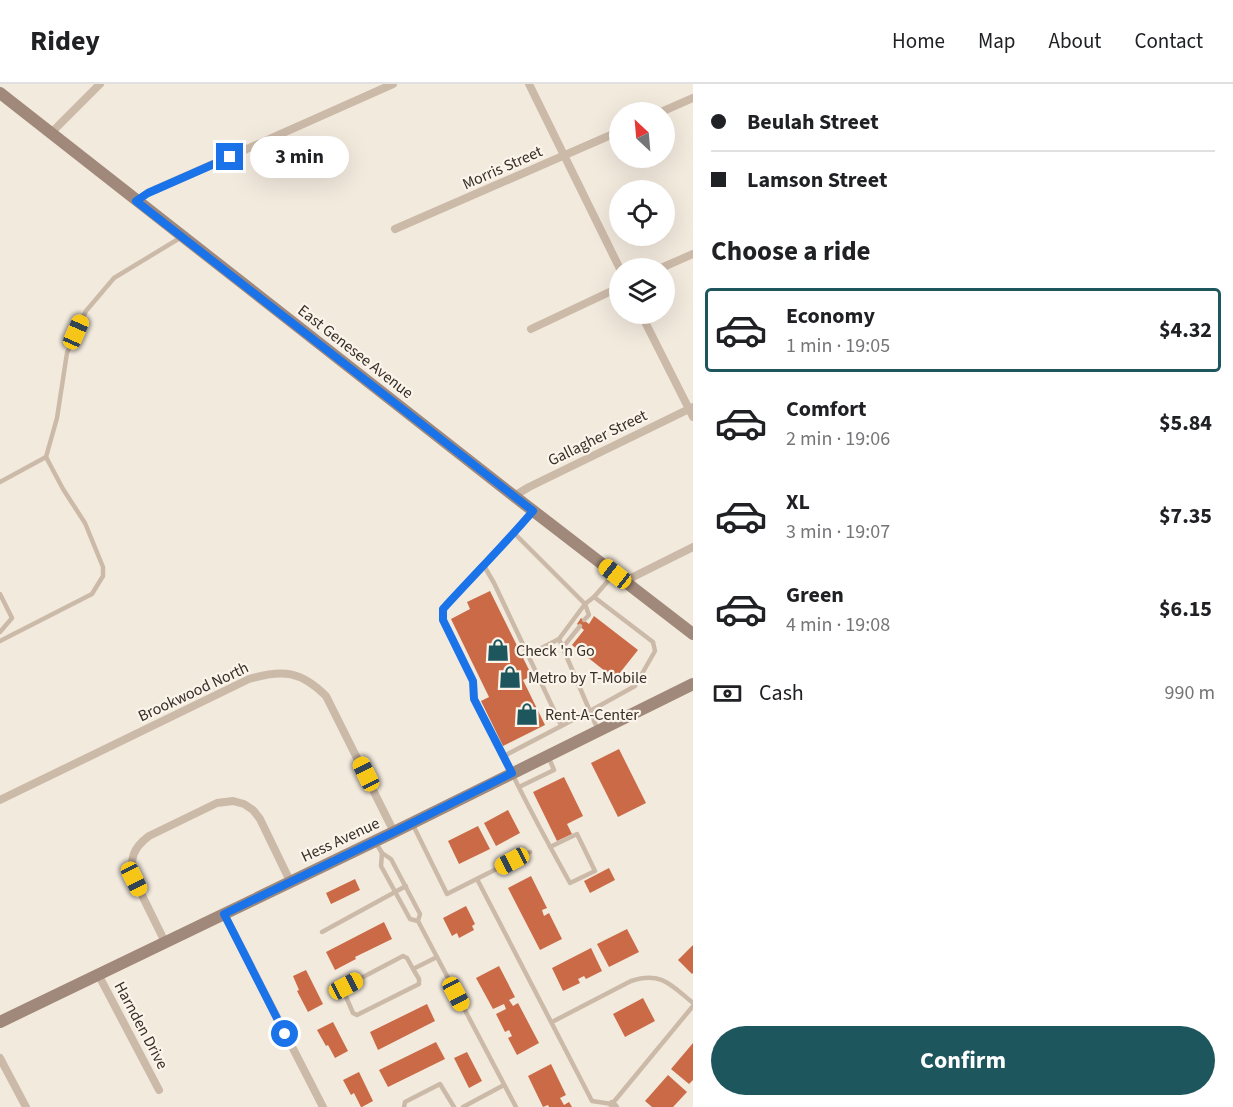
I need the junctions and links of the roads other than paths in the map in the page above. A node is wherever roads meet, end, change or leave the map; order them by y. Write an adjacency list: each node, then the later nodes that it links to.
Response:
1 (100, 84): 7 (street)
2 (393, 84): 10 (street)
3 (529, 84): 9 (street)
4 (0, 93): 7 (main road, East Genesee Avenue)
5 (693, 98): 6 (street)
6 (675, 106)
7 (51, 133): 10 (main road, East Genesee Avenue)
8 (609, 136): 9 (street, Morris Street)
9 (564, 156): 11 (street, Morris Street); 14 (street)
10 (136, 201): 12 (main road, East Genesee Avenue)
11 (395, 229)
12 (183, 237): 21 (lane); 23 (main road, East Genesee Avenue)
13 (693, 254): 15 (street)
14 (615, 258)
15 (675, 262)
16 (609, 292): 18 (street)
17 (646, 324): 19 (street)
18 (531, 328)
19 (691, 408): 20 (street); 23 (street, Gallagher Street)
20 (693, 417)
21 (46, 457): 22 (lane); 37 (lane)
22 (0, 482)
23 (514, 496): 24 (main road, East Genesee Avenue)
24 (533, 511): 25 (lane); 28 (main road, East Genesee Avenue)
25 (514, 533): 27 (lane); 31 (lane)
26 (693, 547): 28 (street)
27 (483, 564): 39 (lane); 44 (lane)
28 (620, 577): 30 (lane); 35 (main road, East Genesee Avenue)
29 (0, 594): 34 (lane)
30 (594, 597): 31 (lane); 41 (lane)
31 (585, 604): 32 (lane); 36 (lane)
32 (584, 620)
33 (580, 626): 38 (lane)
34 (0, 632)
35 (693, 634)
36 (559, 639): 38 (lane); 39 (lane)
37 (0, 641)
38 (563, 647): 41 (lane)
39 (528, 655): 42 (lane)
40 (693, 684): 43 (main road, Hess Avenue)
41 (590, 711): 42 (lane); 43 (lane)
42 (561, 725): 44 (lane)
43 (598, 731): 45 (main road, Hess Avenue)
44 (504, 756): 46 (lane)
45 (548, 756): 46 (main road, Hess Avenue); 47 (lane)
46 (512, 773): 47 (lane); 49 (main road, Hess Avenue)
47 (519, 787): 52 (lane)
48 (0, 800): 50 (street, Brookwood North)
49 (412, 823): 50 (main road, Hess Avenue); 55 (lane)
50 (394, 832): 51 (main road, Hess Avenue)
51 (375, 841): 54 (lane); 56 (main road, Hess Avenue)
52 (550, 847): 52 (lane)
53 (530, 852): 55 (lane)
54 (382, 853): 57 (lane); 58 (lane)
55 (477, 879): 68 (lane)
56 (290, 881): 59 (main road, Hess Avenue); 62 (street)
57 (406, 886): 58 (lane); 60 (lane)
58 (395, 892): 60 (lane); 61 (lane)
59 (224, 914): 62 (main road, Hess Avenue); 74 (street)
60 (418, 921): 63 (lane)
61 (322, 932)
62 (165, 942): 65 (main road, Hess Avenue)
63 (437, 957): 64 (lane); 70 (lane)
64 (413, 969): 64 (lane)
65 (98, 974): 67 (main road, Hess Avenue); 71 (street, Harnden Drive)
66 (693, 1004): 68 (lane); 72 (lane)
67 (0, 1022)
68 (552, 1022): 72 (lane)
69 (0, 1058): 73 (street)
70 (504, 1085): 77 (lane); 78 (lane)
71 (159, 1090)
72 (614, 1106)
73 (26, 1107)
74 (323, 1107)
75 (404, 1107): 76 (lane)
76 (454, 1107)
77 (463, 1107)
78 (516, 1107)

